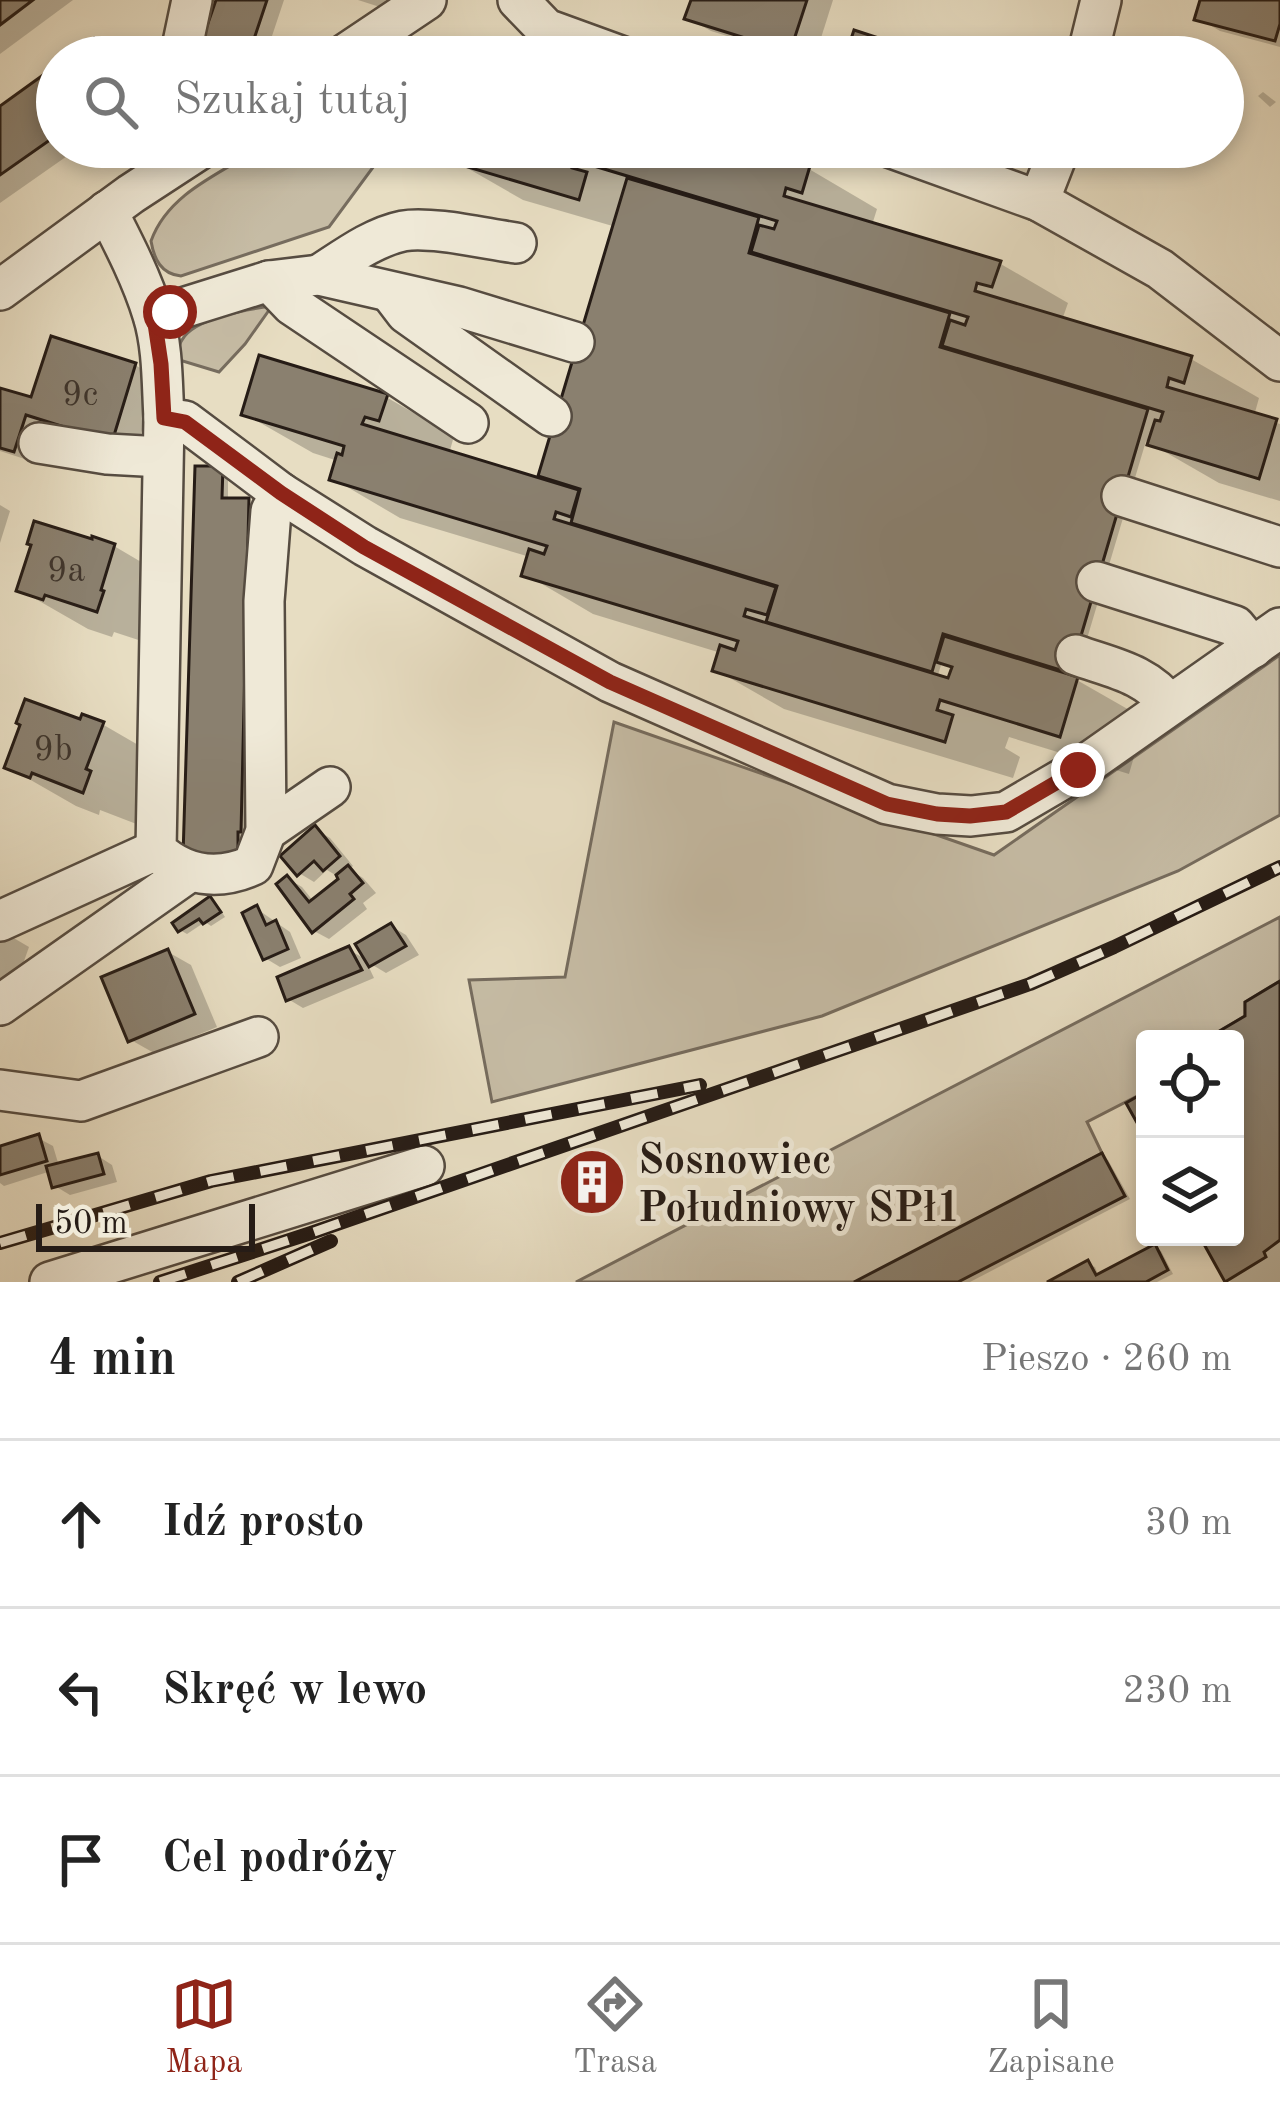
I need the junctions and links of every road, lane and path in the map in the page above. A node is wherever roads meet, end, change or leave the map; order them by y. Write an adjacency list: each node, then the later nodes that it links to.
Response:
1 (192, 0): 4 (street)
2 (426, 0): 5 (street)
3 (1101, 0): 6 (street)
4 (184, 36)
5 (372, 36)
6 (1093, 36)
7 (172, 168): 11 (street)
8 (947, 168): 10 (street)
9 (1052, 168): 10 (street)
10 (1039, 201): 19 (street)
11 (107, 211): 15 (street); 17 (street)
12 (516, 243): 13 (street)
13 (319, 275): 14 (street); 16 (street)
14 (269, 281): 17 (street); 21 (street)
15 (0, 290)
16 (390, 292): 18 (street); 20 (street)
17 (154, 317): 22 (street)
18 (574, 342)
19 (1280, 361)
20 (551, 416)
21 (468, 423)
22 (163, 438): 23 (street); 24 (street); 33 (street)
23 (39, 443)
24 (281, 493): 30 (street); 32 (street)
25 (1122, 496): 26 (street)
26 (1280, 547)
27 (1097, 582): 28 (street)
28 (1267, 638): 30 (street)
29 (1076, 656): 30 (street)
30 (1170, 705)
31 (330, 787): 32 (street)
32 (266, 831): 34 (street)
33 (156, 850): 34 (street); 35 (street)
34 (189, 872): 36 (street)
35 (0, 921)
36 (0, 1005)
37 (258, 1037): 38 (street)
38 (0, 1090)
39 (424, 1166): 40 (street)
40 (50, 1282)

